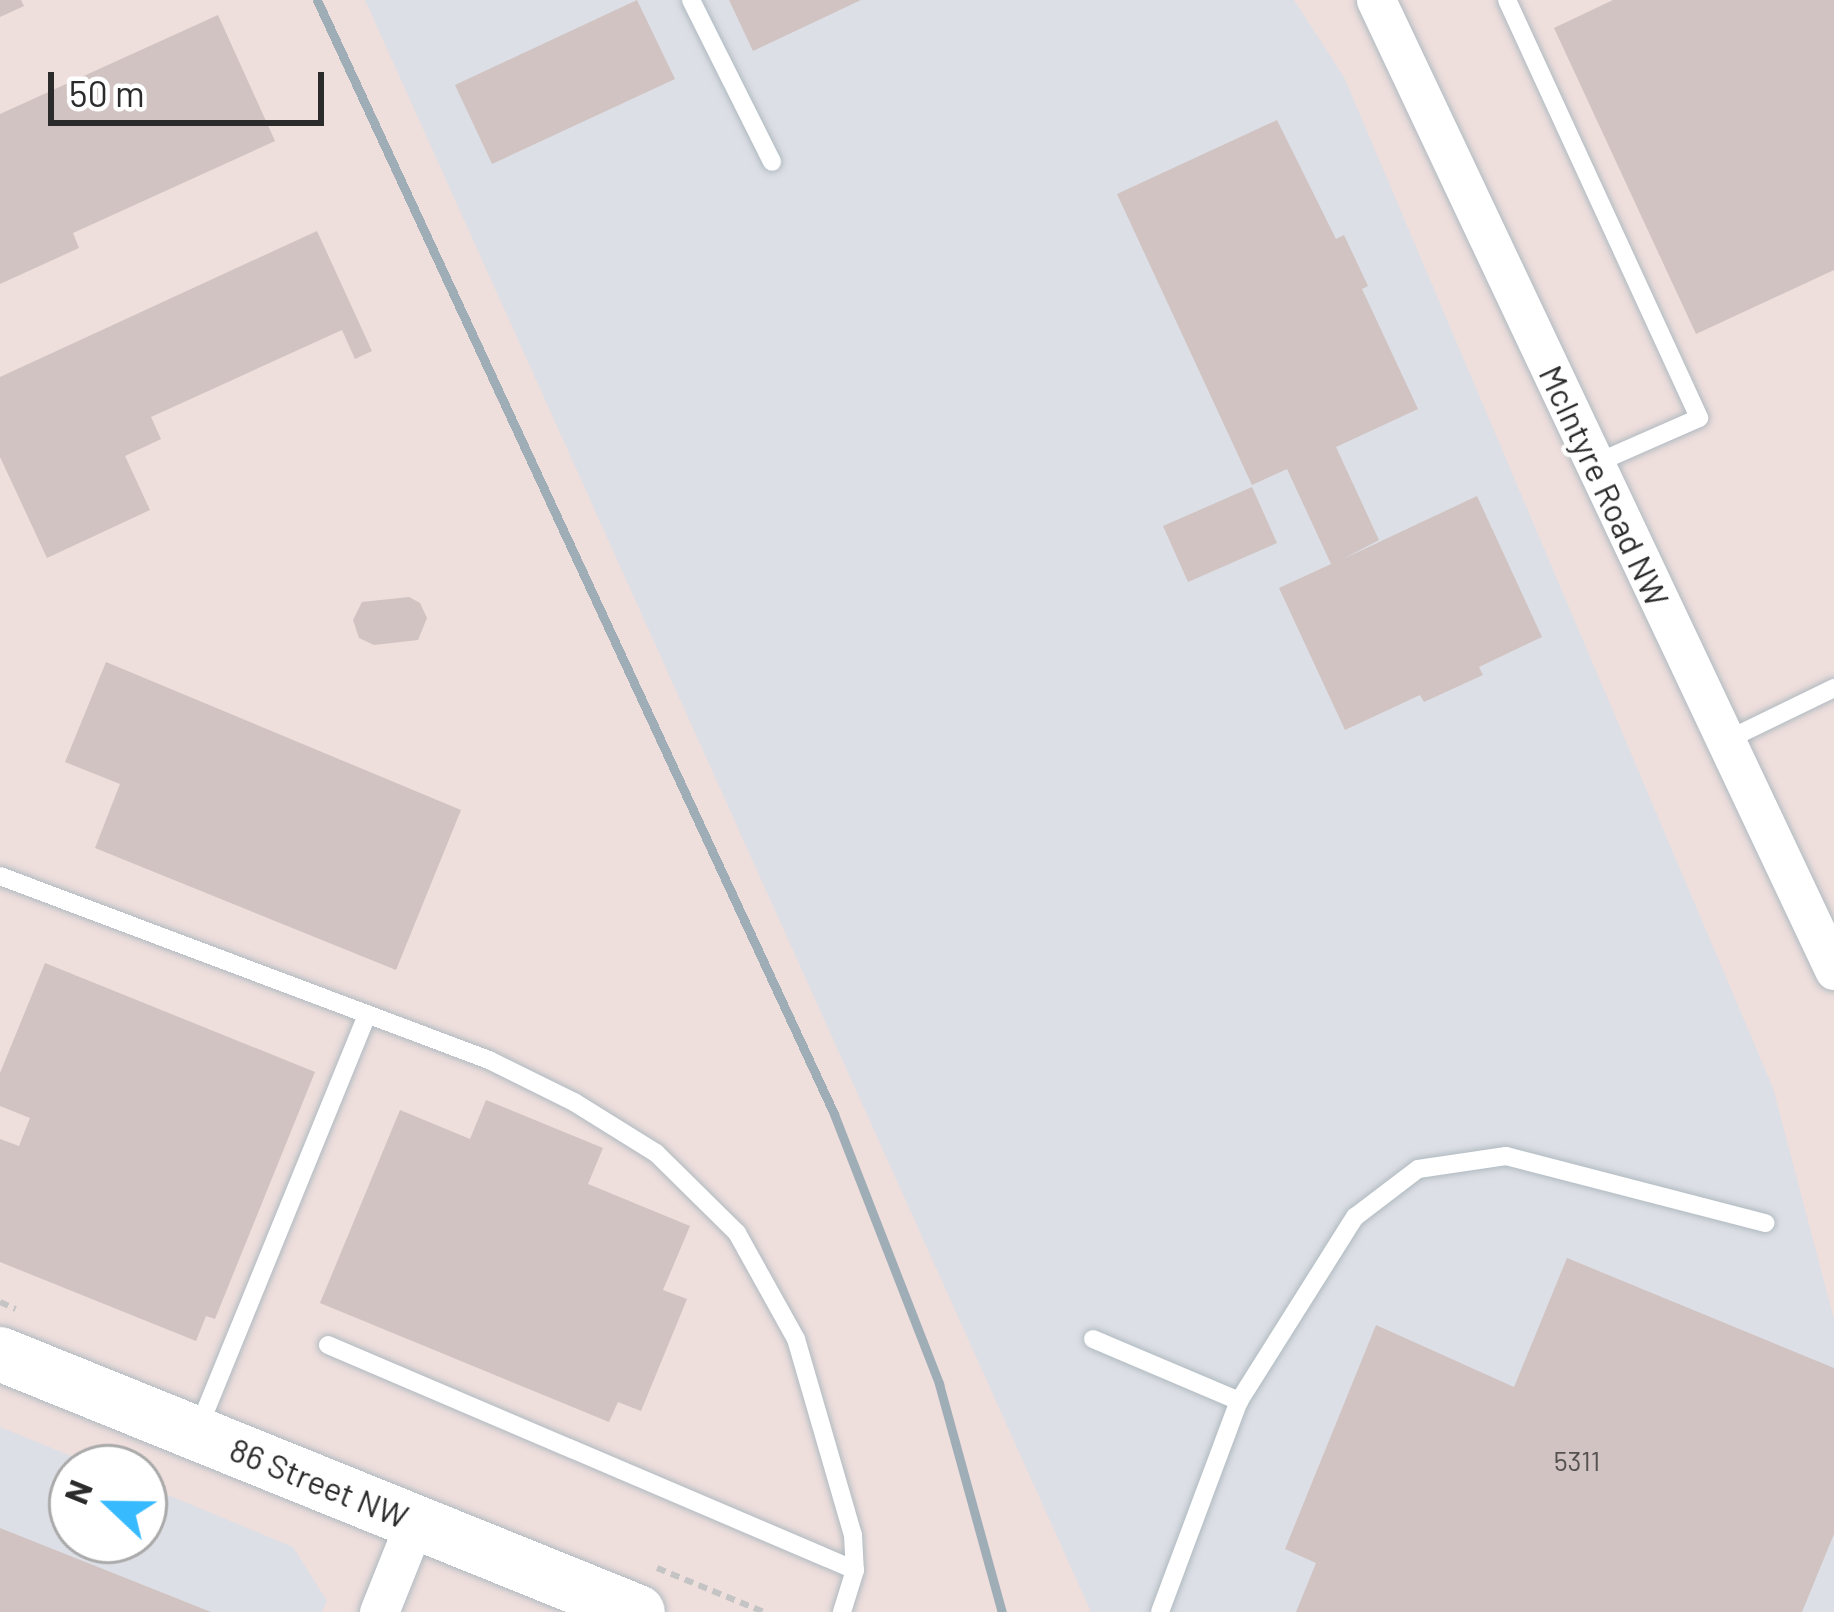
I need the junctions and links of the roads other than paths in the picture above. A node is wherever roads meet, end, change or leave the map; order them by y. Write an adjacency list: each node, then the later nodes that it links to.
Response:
1 (691, 0): 4 (lane)
2 (1376, 0): 5 (street, McIntyre Road NW)
3 (1507, 0): 5 (lane)
4 (772, 162)
5 (1594, 464): 7 (street, McIntyre Road NW)
6 (1834, 688): 7 (lane)
7 (1724, 742): 9 (street, McIntyre Road NW)
8 (0, 876): 10 (lane)
9 (1834, 970)
10 (367, 1014): 16 (lane); 18 (lane)
11 (1766, 1223): 15 (lane)
12 (1093, 1340): 15 (lane)
13 (328, 1345): 18 (lane)
14 (0, 1354): 16 (street, 86 Street NW)
15 (1239, 1401): 22 (lane)
16 (196, 1433): 17 (street, 86 Street NW)
17 (415, 1522): 19 (street); 20 (street, 86 Street NW)
18 (855, 1570): 21 (lane)
19 (379, 1612)
20 (638, 1612)
21 (842, 1612)
22 (1160, 1612)

